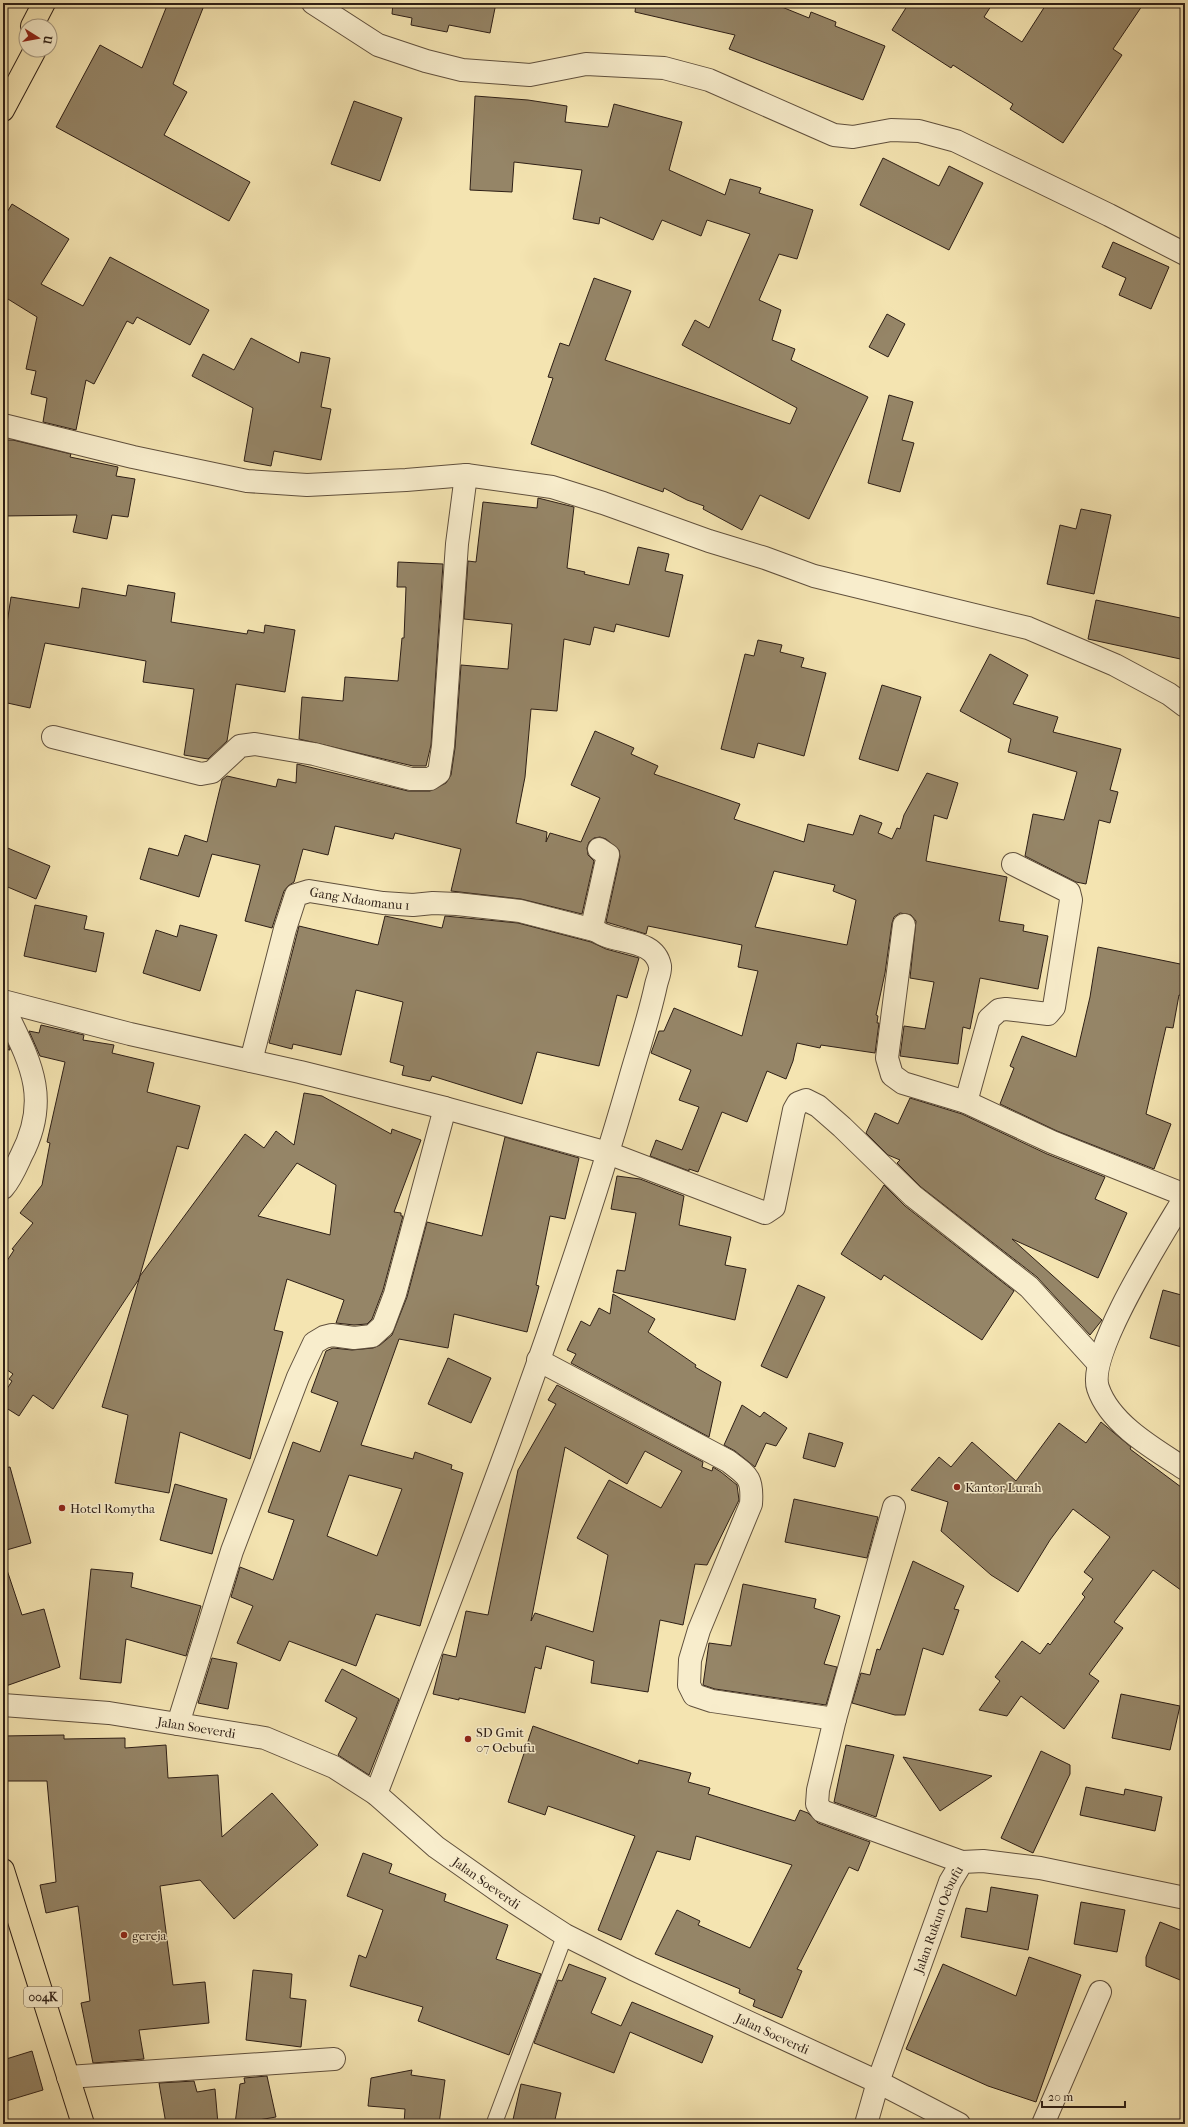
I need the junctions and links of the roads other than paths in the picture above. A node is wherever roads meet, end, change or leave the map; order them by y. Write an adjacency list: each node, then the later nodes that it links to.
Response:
1 (44, 3): 4 (main road)
2 (59, 3): 5 (main road)
3 (313, 3): 10 (street)
4 (36, 18)
5 (51, 18)
6 (18, 53): 8 (main road)
7 (31, 58): 9 (main road)
8 (3, 82)
9 (3, 110)
10 (1185, 254)
11 (3, 425): 12 (street)
12 (466, 475): 13 (street); 14 (street)
13 (1185, 706)
14 (53, 737)
15 (599, 848): 18 (street)
16 (1013, 864): 22 (street)
17 (904, 925): 22 (street)
18 (594, 930): 21 (street, Gang Ndaomanu 1); 24 (street, Gang Ndaomanu 1)
19 (3, 1001): 21 (street)
20 (3, 1006): 25 (street)
21 (252, 1061): 23 (street)
22 (966, 1102): 26 (street)
23 (445, 1108): 24 (street); 33 (street)
24 (608, 1154): 27 (street); 28 (street)
25 (3, 1188)
26 (1185, 1196): 28 (street)
27 (538, 1360): 32 (street); 34 (street)
28 (1098, 1363): 29 (street)
29 (1185, 1468)
30 (894, 1507): 32 (street)
31 (3, 1705): 33 (street, Jalan Soeverdi)
32 (836, 1720): 35 (street)
33 (178, 1724): 34 (street, Jalan Soeverdi)
34 (376, 1794): 38 (street, Jalan Soeverdi)
35 (962, 1862): 37 (street, Jalan Rukun Oebufu); 42 (street, Jalan Rukun Oebufu)
36 (3, 1870): 41 (main road, 004K)
37 (1185, 1898)
38 (565, 1935): 42 (street, Jalan Soeverdi); 44 (lane)
39 (1100, 1992): 47 (street)
40 (334, 2059): 41 (street)
41 (68, 2077): 43 (main road, 004K)
42 (878, 2082): 45 (street, Jalan Rukun Oebufu); 46 (street, Jalan Soeverdi)
43 (83, 2124)
44 (494, 2124)
45 (866, 2124)
46 (958, 2124)
47 (1043, 2124)

